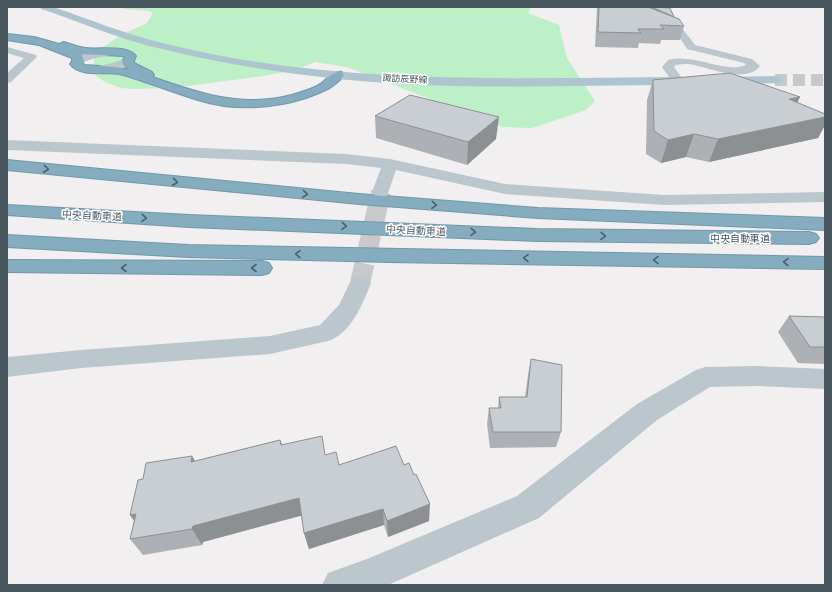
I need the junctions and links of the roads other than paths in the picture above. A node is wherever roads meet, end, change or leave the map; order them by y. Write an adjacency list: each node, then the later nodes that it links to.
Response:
1 (44, 7): 10 (main road, 諏訪辰野線)
2 (632, 7): 13 (street)
3 (7, 33): 6 (highway)
4 (7, 37): 7 (highway)
5 (7, 50): 11 (street)
6 (106, 52): 7 (street); 8 (highway)
7 (78, 61): 9 (highway)
8 (128, 61): 9 (street); 17 (highway)
9 (98, 69): 17 (highway)
10 (338, 75): 13 (main road, 諏訪辰野線); 17 (highway)
11 (7, 79)
12 (775, 80): 15 (main road)
13 (678, 81): 14 (main road, 諏訪辰野線)
14 (693, 81)
15 (712, 81): 16 (street)
16 (747, 94)
17 (191, 95)
18 (10, 145): 19 (street)
19 (390, 164): 21 (street); 22 (street)
20 (7, 165): 24 (highway, one-way to 24)
21 (381, 192)
22 (825, 197)
23 (7, 210): 25 (highway, 中央自動車道, one-way to 25)
24 (825, 224)
25 (825, 238)
26 (7, 241): 27 (highway, one-way to 26)
27 (390, 256): 28 (highway, one-way to 27); 29 (highway, one-way to 29)
28 (825, 263)
29 (7, 266)
30 (360, 283): 31 (street)
31 (7, 367)
32 (825, 379): 33 (street)
33 (340, 585)

